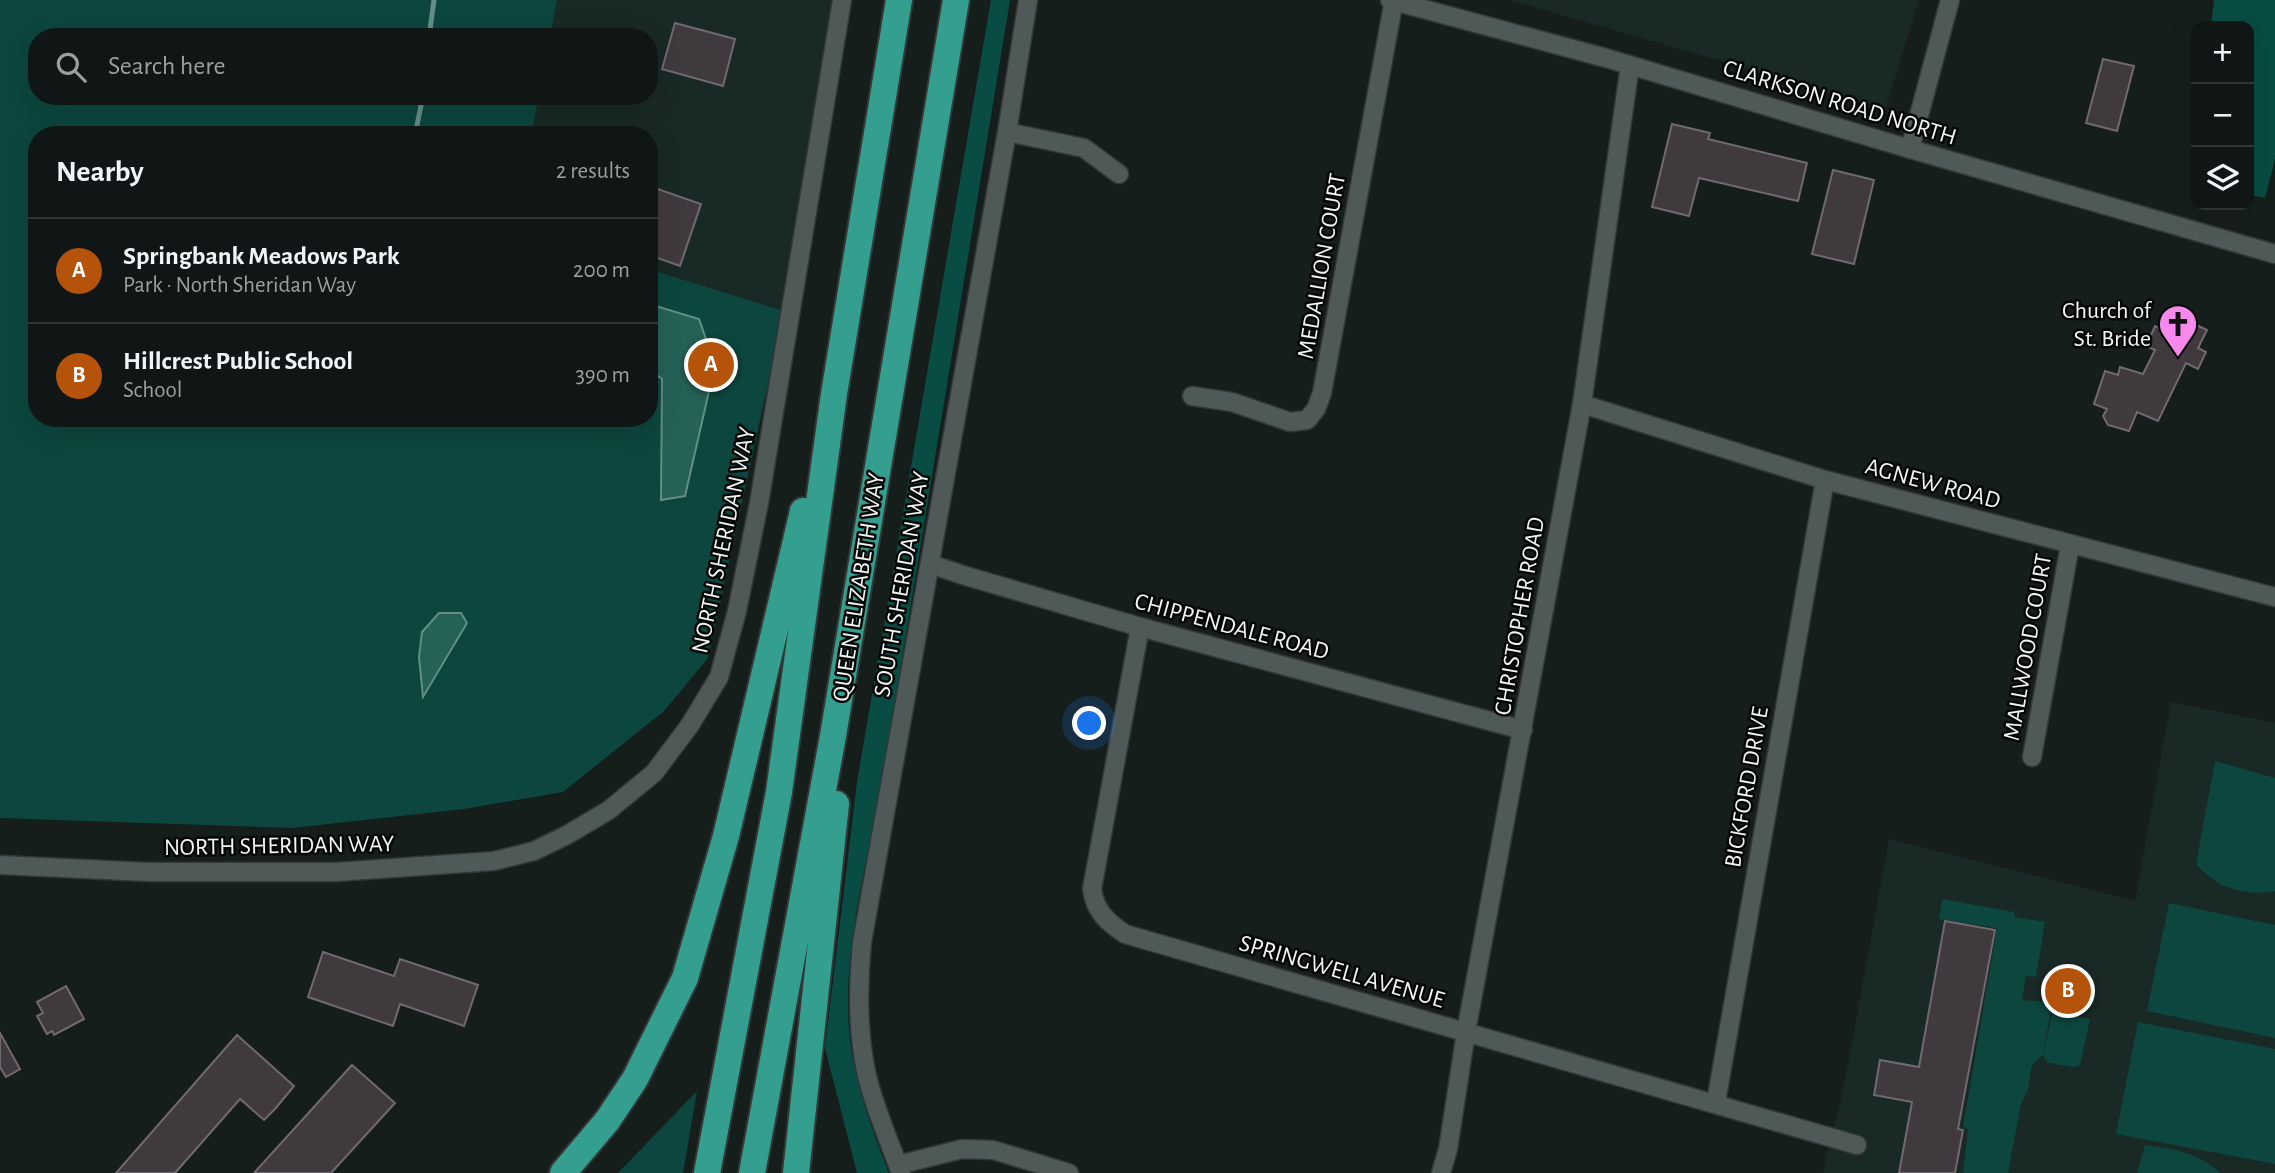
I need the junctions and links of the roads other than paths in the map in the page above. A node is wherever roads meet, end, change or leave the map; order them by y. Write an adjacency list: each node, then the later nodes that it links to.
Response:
1 (842, 0): 23 (street, NORTH SHERIDAN WAY)
2 (899, 0): 12 (highway, QUEEN ELIZABETH WAY)
3 (956, 0): 21 (highway, QUEEN ELIZABETH WAY)
4 (1028, 0): 8 (street, SOUTH SHERIDAN WAY)
5 (1392, 0): 7 (street, CLARKSON ROAD NORTH); 13 (street, MEDALLION COURT)
6 (1950, 0): 9 (street)
7 (1630, 65): 9 (street, CLARKSON ROAD NORTH); 14 (street, CHRISTOPHER ROAD)
8 (1007, 132): 10 (street); 17 (street, SOUTH SHERIDAN WAY)
9 (1910, 149): 11 (street, CLARKSON ROAD NORTH)
10 (1119, 174)
11 (2275, 254)
12 (834, 394): 28 (highway); 29 (highway, QUEEN ELIZABETH WAY)
13 (1192, 397)
14 (1582, 404): 15 (street, AGNEW ROAD); 20 (street, CHRISTOPHER ROAD)
15 (1825, 480): 16 (street, AGNEW ROAD); 25 (street, BICKFORD DRIVE)
16 (2070, 545): 18 (street, AGNEW ROAD); 22 (street, MALLWOOD COURT)
17 (930, 564): 19 (street, CHIPPENDALE ROAD); 27 (street, SOUTH SHERIDAN WAY)
18 (2275, 597)
19 (1140, 627): 20 (street, CHIPPENDALE ROAD); 24 (street, SPRINGWELL AVENUE)
20 (1523, 730): 24 (street, CHRISTOPHER ROAD)
21 (833, 736): 30 (highway, QUEEN ELIZABETH WAY); 31 (highway)
22 (2032, 757)
23 (0, 865)
24 (1466, 1032): 25 (street, SPRINGWELL AVENUE); 33 (street, CHRISTOPHER ROAD)
25 (1716, 1102): 26 (street, SPRINGWELL AVENUE)
26 (1857, 1144)
27 (899, 1169): 32 (street)
28 (563, 1173)
29 (707, 1173)
30 (752, 1173)
31 (796, 1173)
32 (1069, 1173)
33 (1441, 1173)

